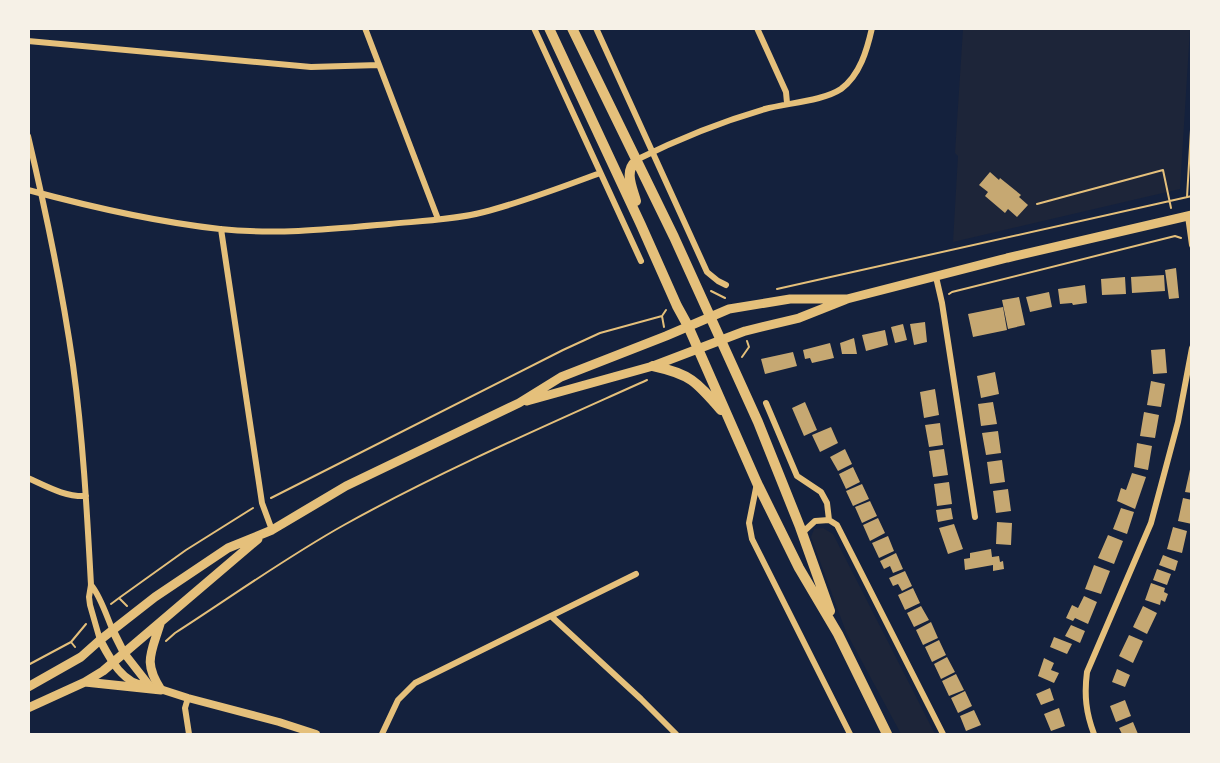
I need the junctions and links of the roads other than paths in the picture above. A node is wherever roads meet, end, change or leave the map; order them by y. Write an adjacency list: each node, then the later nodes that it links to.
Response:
1 (365, 28): 9 (street)
2 (534, 28): 14 (street)
3 (549, 28): 19 (highway)
4 (572, 28): 13 (highway)
5 (596, 28): 12 (street)
6 (757, 28): 10 (street)
7 (872, 28): 10 (street)
8 (28, 41): 9 (street)
9 (379, 65): 18 (street)
10 (787, 103): 12 (street)
11 (28, 136): 16 (street)
12 (653, 152): 13 (street); 24 (street)
13 (636, 160): 19 (highway); 26 (highway)
14 (600, 173): 18 (street); 22 (street)
15 (28, 190): 16 (street)
16 (42, 193): 20 (street); 37 (street)
17 (1190, 215): 21 (street); 23 (main road)
18 (438, 219): 20 (street)
19 (641, 225): 27 (highway)
20 (221, 229): 40 (street)
21 (1191, 243)
22 (641, 261)
23 (936, 277): 25 (main road); 38 (street)
24 (726, 285)
25 (847, 299): 26 (main road); 28 (main road)
26 (710, 317): 27 (main road); 28 (highway)
27 (688, 326): 30 (highway); 32 (main road)
28 (721, 340): 30 (main road); 41 (highway)
29 (1191, 348): 64 (street)
30 (698, 349): 31 (main road); 34 (highway)
31 (653, 371): 32 (main road); 34 (highway)
32 (519, 403): 40 (main road)
33 (766, 403): 39 (street)
34 (727, 417): 36 (highway)
35 (28, 478): 37 (street)
36 (757, 483): 47 (highway); 61 (street)
37 (86, 496): 43 (street)
38 (975, 517)
39 (829, 520): 41 (street); 63 (street)
40 (268, 531): 45 (main road); 46 (main road)
41 (802, 533): 47 (highway)
42 (636, 574): 44 (street)
43 (91, 585): 46 (street); 48 (street)
44 (552, 617): 59 (street); 60 (street)
45 (160, 624): 49 (main road); 54 (main road)
46 (113, 631): 48 (main road); 49 (street)
47 (838, 634): 62 (highway)
48 (100, 640): 50 (street); 53 (main road)
49 (124, 653): 50 (main road); 52 (street)
50 (112, 662): 51 (main road); 52 (street)
51 (86, 682): 54 (main road); 56 (main road)
52 (149, 685): 54 (street)
53 (28, 687)
54 (161, 690): 55 (street)
55 (188, 698): 57 (street); 58 (street)
56 (28, 708)
57 (189, 735)
58 (316, 735)
59 (382, 735)
60 (676, 735)
61 (850, 735)
62 (887, 735)
63 (943, 735)
64 (1094, 735)

